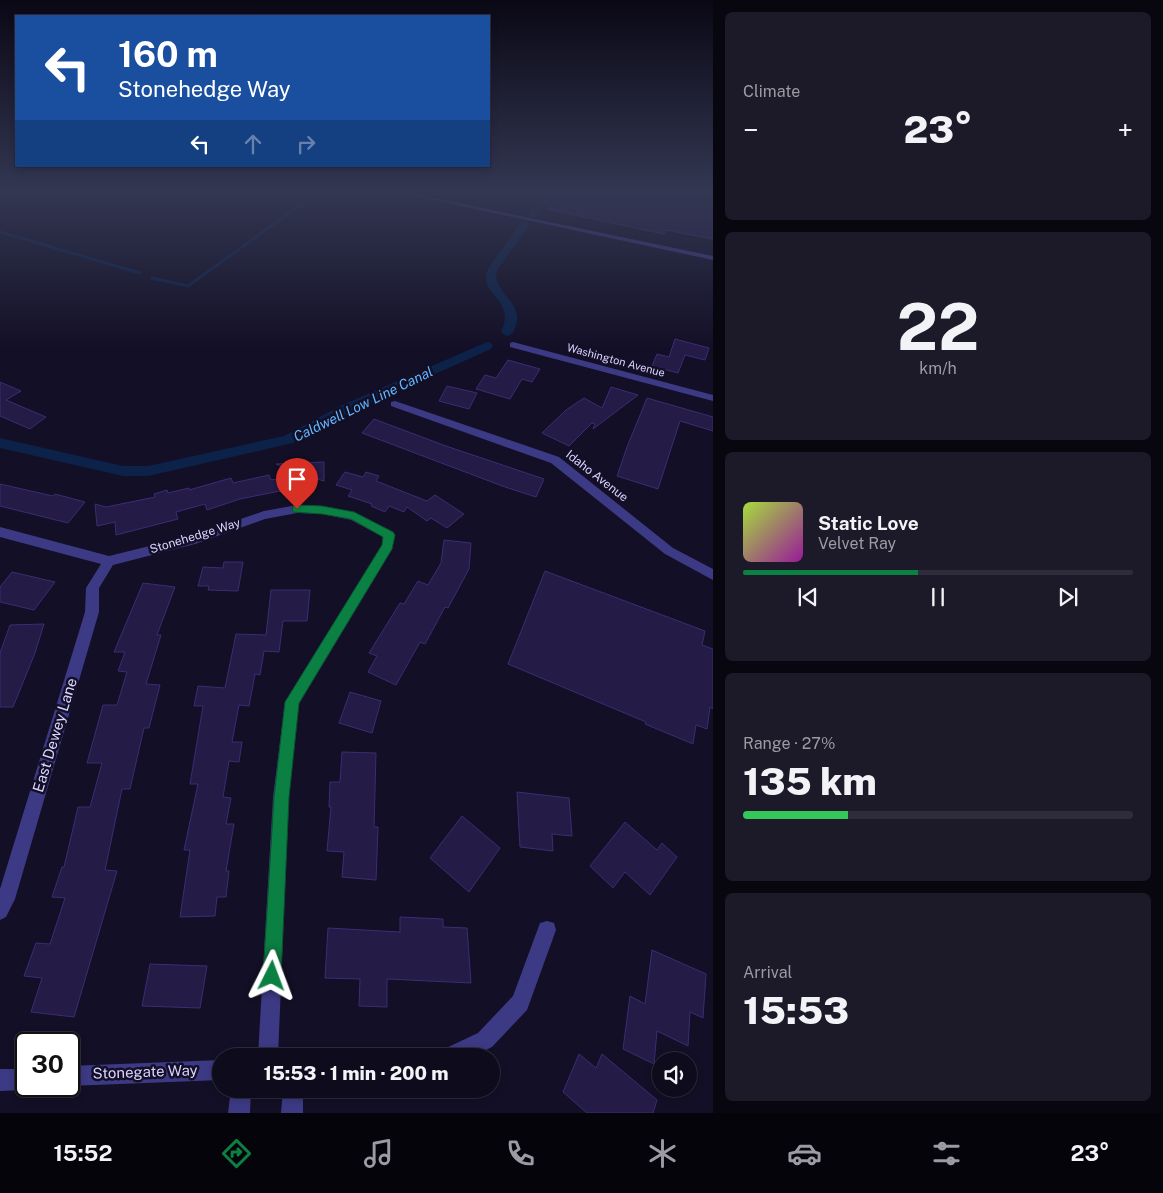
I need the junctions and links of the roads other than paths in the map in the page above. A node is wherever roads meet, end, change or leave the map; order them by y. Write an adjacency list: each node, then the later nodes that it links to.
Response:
1 (652, 245): 2 (street)
2 (713, 258)
3 (513, 345): 4 (street, Washington Avenue)
4 (713, 398)
5 (395, 404): 8 (street, Idaho Avenue)
6 (0, 532): 7 (street, Stonehedge Way)
7 (109, 560): 9 (street, East Dewey Lane); 11 (street, Stonehedge Way)
8 (713, 574)
9 (0, 911)
10 (547, 930): 12 (street)
11 (268, 1048)
12 (468, 1048)
13 (212, 1070): 14 (street, Stonegate Way)
14 (80, 1076)
15 (15, 1079): 16 (street)
16 (0, 1080)
17 (240, 1098): 19 (street)
18 (293, 1098): 20 (street)
19 (239, 1113)
20 (292, 1113)

